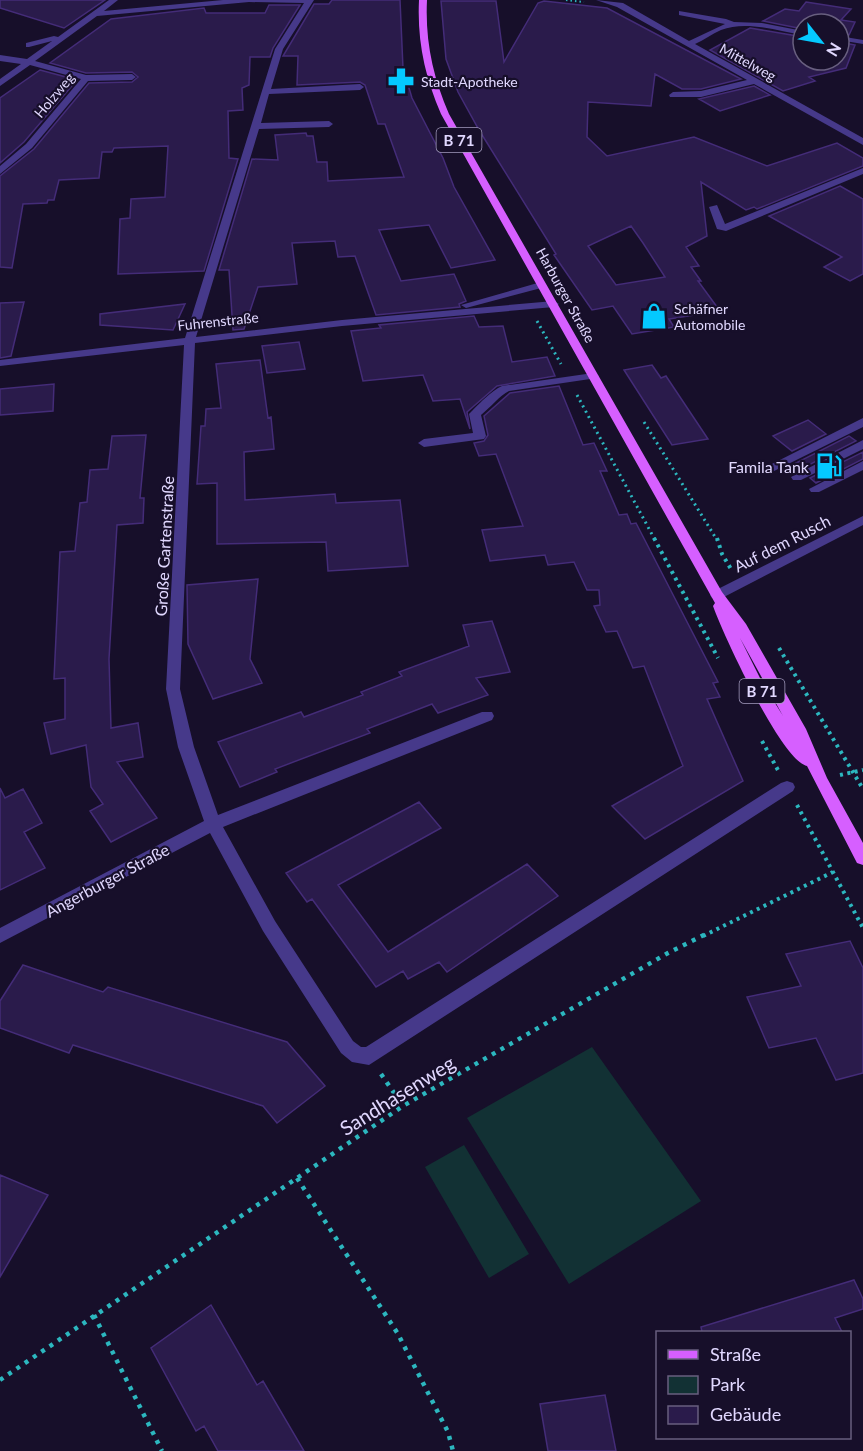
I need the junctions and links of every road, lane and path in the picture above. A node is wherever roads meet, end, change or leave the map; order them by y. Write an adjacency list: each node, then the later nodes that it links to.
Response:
1 (114, 0): 7 (street)
2 (310, 0): 7 (street); 20 (street, Große Gartenstraße)
3 (423, 0): 28 (main road, Harburger Straße / B 71)
4 (600, 0): 5 (street, Mittelweg)
5 (620, 2): 11 (street, Mittelweg)
6 (682, 13): 8 (street)
7 (96, 14): 10 (street)
8 (733, 25): 9 (street); 11 (street)
9 (791, 31)
10 (66, 35): 12 (street); 14 (street)
11 (688, 44): 17 (street, Mittelweg)
12 (28, 45)
13 (0, 58): 14 (street, Holzweg)
14 (27, 62): 16 (street, Holzweg); 18 (street)
15 (132, 77): 16 (street)
16 (86, 78): 25 (street, Holzweg)
17 (755, 81): 21 (street); 24 (street, Mittelweg)
18 (0, 83)
19 (360, 87): 20 (street)
20 (266, 92): 23 (street, Große Gartenstraße)
21 (673, 95)
22 (329, 124): 23 (street)
23 (255, 126): 32 (street, Große Gartenstraße)
24 (863, 142)
25 (0, 171)
26 (863, 171): 27 (street)
27 (714, 207)
28 (542, 285): 29 (main road, Harburger Straße / B 71); 31 (street, Fuhrenstraße)
29 (554, 304): 30 (street, Fuhrenstraße); 34 (main road, Harburger Straße / B 71)
30 (519, 308): 31 (street, Fuhrenstraße); 35 (path)
31 (440, 313): 32 (street, Fuhrenstraße)
32 (190, 339): 33 (street, Fuhrenstraße); 53 (street, Große Gartenstraße)
33 (0, 363)
34 (593, 376): 35 (street); 46 (main road, Harburger Straße / B 71)
35 (568, 379): 38 (street); 48 (path)
36 (640, 416): 45 (path)
37 (863, 422): 41 (street)
38 (424, 443)
39 (863, 444): 42 (street)
40 (863, 465): 43 (street)
41 (768, 469)
42 (797, 477)
43 (815, 489)
44 (863, 520): 45 (street, Auf dem Rusch)
45 (740, 584): 46 (street, Auf dem Rusch)
46 (717, 595): 54 (main road, Harburger Straße / B 71)
47 (774, 641): 52 (path)
48 (721, 664)
49 (487, 716): 53 (street, Angerburger Straße)
50 (759, 736): 51 (path)
51 (787, 786): 55 (path); 58 (street)
52 (863, 789)
53 (213, 824): 57 (street, Angerburger Straße); 58 (street, Große Gartenstraße)
54 (863, 858)
55 (833, 872): 56 (path); 59 (path, Sandhasenweg)
56 (863, 928)
57 (0, 936)
58 (369, 1056): 59 (path)
59 (403, 1106): 60 (path, Sandhasenweg)
60 (297, 1178): 61 (path, Sandhasenweg); 64 (path)
61 (94, 1315): 62 (path, Sandhasenweg); 63 (path)
62 (0, 1380)
63 (162, 1451)
64 (453, 1451)

